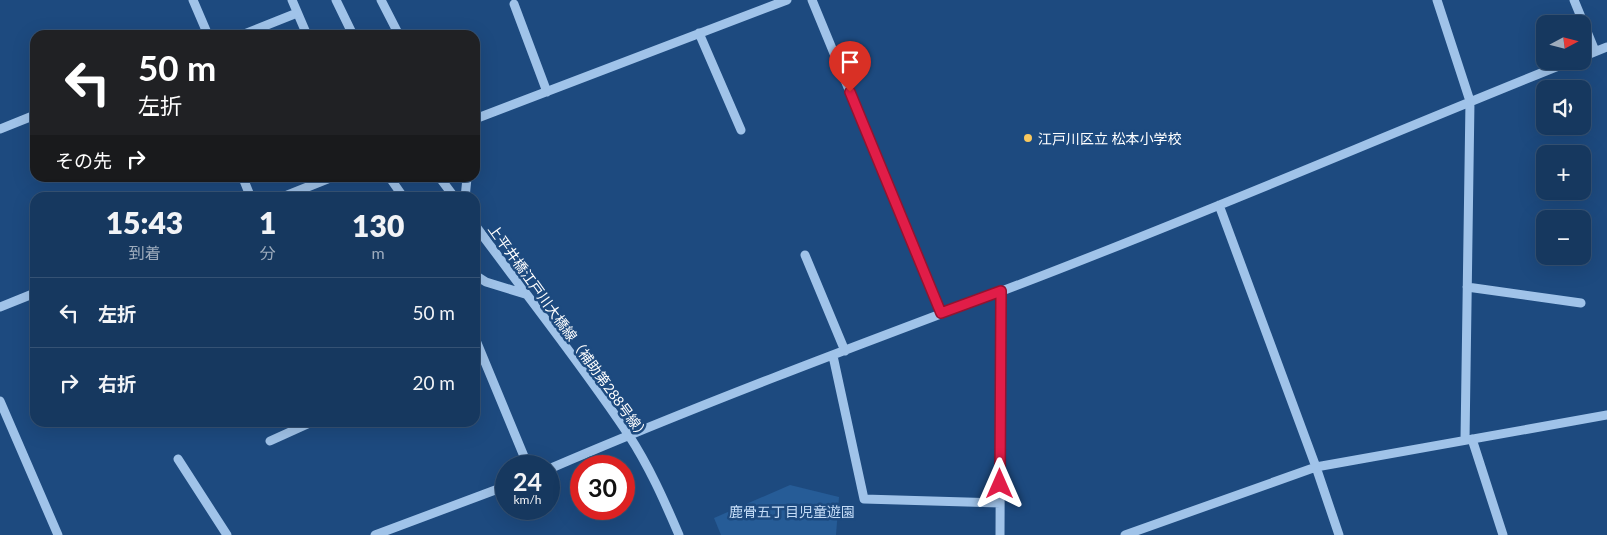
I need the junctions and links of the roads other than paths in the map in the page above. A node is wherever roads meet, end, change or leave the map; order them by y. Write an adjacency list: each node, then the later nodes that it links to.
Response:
1 (193, 0): 11 (street)
2 (292, 0): 10 (street)
3 (336, 0): 14 (street)
4 (382, 0): 15 (street)
5 (786, 0): 16 (street)
6 (812, 0): 39 (street)
7 (1437, 0): 22 (street)
8 (1574, 0): 18 (street)
9 (514, 4): 21 (street)
10 (297, 13): 12 (street); 13 (street)
11 (206, 30)
12 (254, 30)
13 (305, 30)
14 (351, 30)
15 (397, 30)
16 (699, 33): 21 (street); 26 (street)
17 (1607, 47): 18 (street)
18 (1595, 52): 19 (street)
19 (1591, 54)
20 (1548, 70): 22 (street)
21 (547, 92): 24 (street)
22 (1470, 101): 29 (street); 33 (street)
23 (30, 117): 25 (street)
24 (480, 117)
25 (0, 129)
26 (741, 130)
27 (320, 182): 28 (street)
28 (295, 192)
29 (1219, 205): 34 (street); 52 (street)
30 (480, 232): 35 (street, 上平井橋江戸川大橋線（補助第288号線）)
31 (805, 255): 41 (street)
32 (480, 278): 35 (street)
33 (1467, 287): 37 (street); 47 (street)
34 (1001, 291): 39 (street); 54 (street)
35 (525, 294): 46 (street, 上平井橋江戸川大橋線（補助第288号線）)
36 (30, 295): 38 (street)
37 (1581, 302)
38 (0, 306)
39 (941, 313): 41 (street)
40 (480, 350): 49 (street)
41 (845, 350): 42 (street)
42 (833, 356): 46 (street); 54 (street)
43 (0, 401): 55 (street)
44 (1607, 415): 47 (street)
45 (301, 427): 48 (street)
46 (628, 435): 51 (street); 58 (street, 上平井橋江戸川大橋線（補助第288号線）)
47 (1468, 440): 52 (street); 62 (street)
48 (270, 441)
49 (523, 455)
50 (178, 459): 56 (street)
51 (560, 464)
52 (1316, 467): 60 (street); 61 (street)
53 (495, 490): 57 (street)
54 (1000, 503): 59 (street)
55 (58, 535)
56 (227, 535)
57 (375, 535)
58 (680, 535)
59 (1000, 535)
60 (1125, 535)
61 (1339, 535)
62 (1503, 535)

